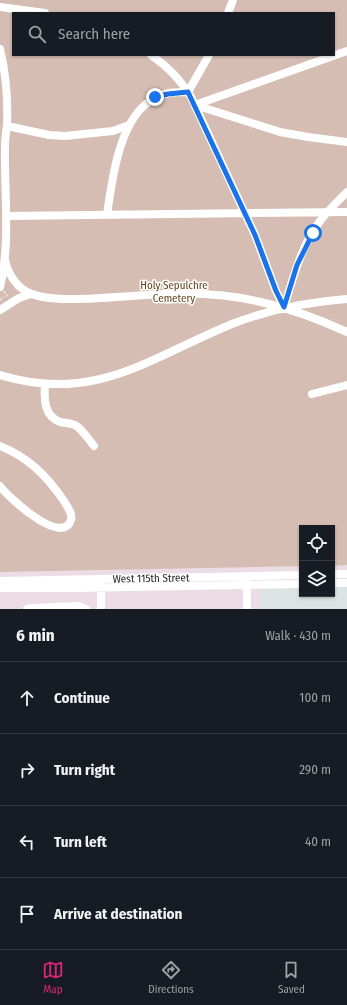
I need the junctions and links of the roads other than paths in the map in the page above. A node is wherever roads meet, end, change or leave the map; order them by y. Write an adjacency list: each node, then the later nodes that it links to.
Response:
1 (233, 0): 4 (street)
2 (0, 8): 3 (street)
3 (36, 12)
4 (228, 12)
5 (0, 49): 13 (street)
6 (347, 51): 7 (street)
7 (335, 55)
8 (152, 56): 11 (street)
9 (208, 56): 11 (street)
10 (333, 56): 12 (street)
11 (188, 92): 12 (street); 14 (street)
12 (195, 106): 15 (street); 19 (street)
13 (7, 126): 14 (street); 21 (street)
14 (129, 126): 20 (street)
15 (347, 142)
16 (347, 192): 17 (street)
17 (328, 212): 18 (street); 19 (street); 26 (street)
18 (347, 212)
19 (245, 213): 20 (street); 26 (street)
20 (106, 215): 21 (street)
21 (7, 216): 22 (street)
22 (5, 260): 23 (street); 24 (street)
23 (1, 285)
24 (31, 294): 26 (street); 27 (street)
25 (347, 298): 26 (street)
26 (284, 307): 28 (street); 30 (street)
27 (0, 310)
28 (347, 332)
29 (0, 375): 30 (street)
30 (45, 384): 34 (street)
31 (347, 385): 32 (street)
32 (312, 394)
33 (0, 446): 35 (street)
34 (94, 446)
35 (0, 486)
36 (335, 574): 37 (street)
37 (347, 574)
38 (299, 575): 39 (street, West 115th Street)
39 (247, 576): 41 (street, West 115th Street); 45 (street)
40 (0, 581): 41 (street, West 115th Street)
41 (101, 583): 45 (street, West 115th Street); 46 (street, West 115th Street); 49 (street)
42 (335, 583): 43 (street)
43 (347, 583)
44 (299, 584): 45 (street, West 115th Street)
45 (247, 585): 50 (street)
46 (0, 588)
47 (27, 609): 48 (street)
48 (86, 609)
49 (101, 609)
50 (247, 609)

